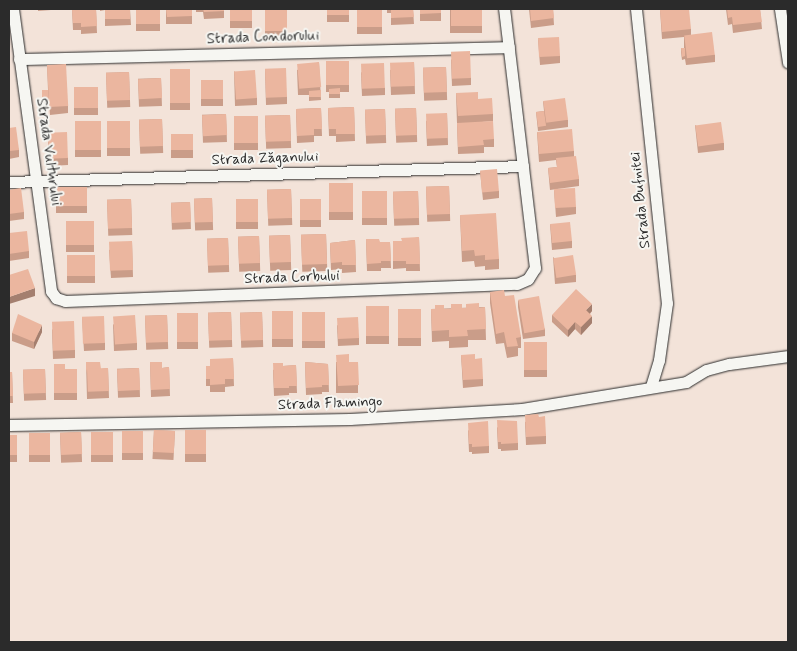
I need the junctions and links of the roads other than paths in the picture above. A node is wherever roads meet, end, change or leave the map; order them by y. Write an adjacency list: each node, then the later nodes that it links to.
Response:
1 (13, 9): 6 (street, Strada Vulturului)
2 (504, 9): 5 (street)
3 (636, 9): 13 (street, Strada Bufnitei)
4 (780, 9): 7 (street)
5 (509, 47): 6 (street, Strada Condorului); 8 (street)
6 (19, 59): 9 (street, Strada Vulturului)
7 (788, 62)
8 (523, 166): 9 (street, Strada Zăganului); 11 (street, Strada Corbului)
9 (37, 181): 10 (street, Strada Zăganului); 11 (street, Strada Vulturului)
10 (9, 182)
11 (56, 298)
12 (788, 356): 13 (street, Strada Flamingo)
13 (651, 387): 14 (street, Strada Flamingo)
14 (9, 425)

